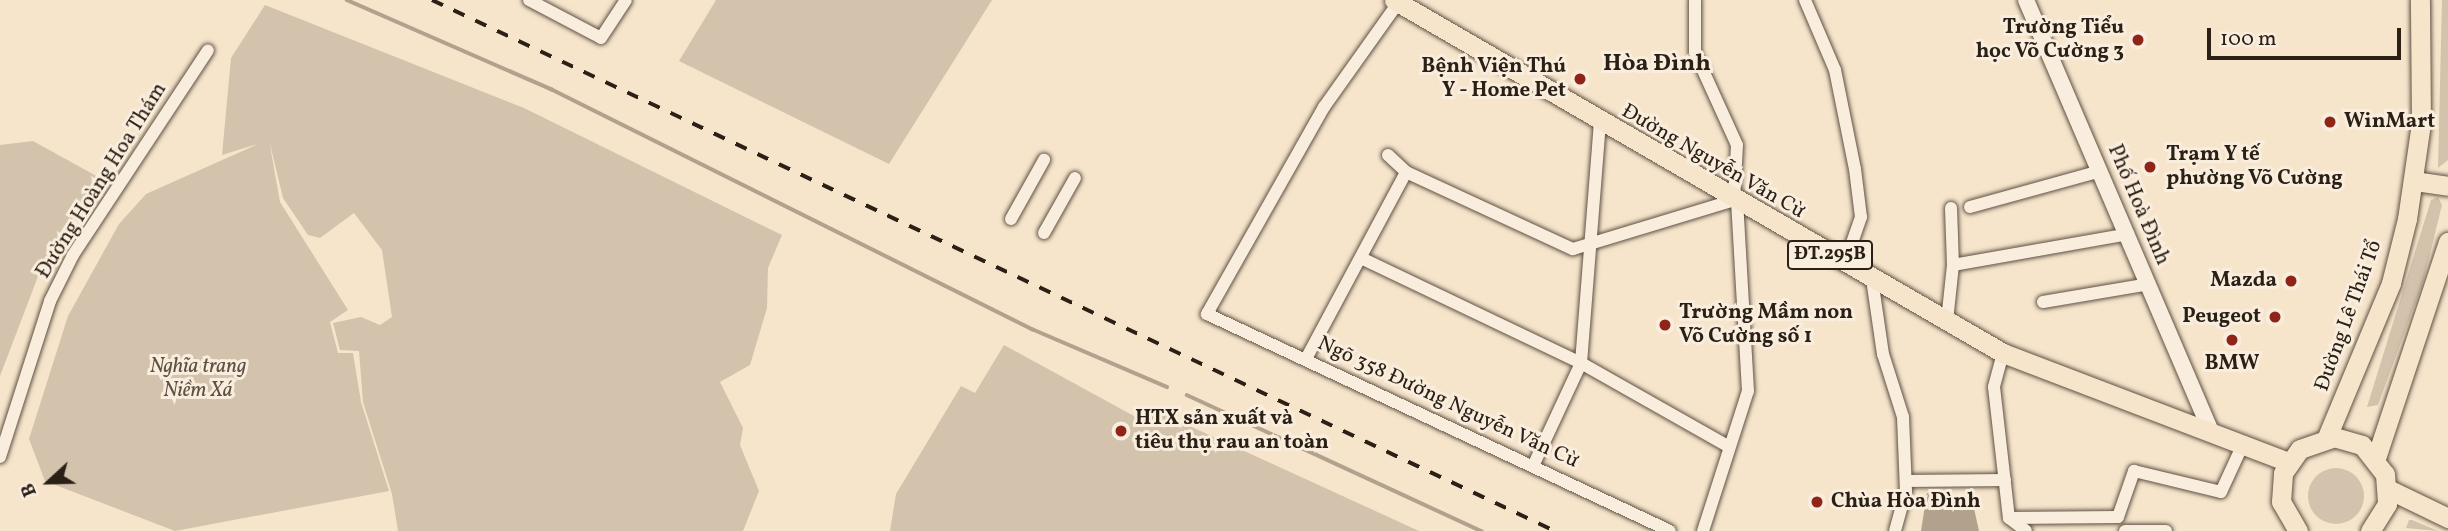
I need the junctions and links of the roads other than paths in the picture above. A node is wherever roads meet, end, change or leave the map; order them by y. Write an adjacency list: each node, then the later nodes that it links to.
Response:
1 (528, 0): 2 (street)
2 (626, 0)
3 (1695, 0): 17 (street)
4 (1805, 0): 26 (street)
5 (2026, 0): 12 (street, Phố Hoà Đình)
6 (2420, 0): 15 (main road, Đường Lê Thái Tổ)
7 (1396, 1): 9 (main road, Đường Nguyễn Văn Cừ / ĐT.295B); 33 (street, Ngõ 358 Đường Nguyễn Văn Cừ)
8 (208, 50): 39 (street, Đường Hoàng Hoa Thám)
9 (1600, 123): 17 (main road, Đường Nguyễn Văn Cừ / ĐT.295B); 24 (street)
10 (1388, 155): 13 (street)
11 (1044, 160): 20 (street)
12 (2101, 171): 18 (street); 22 (street, Phố Hoà Đình)
13 (1406, 172): 24 (street); 25 (street)
14 (1075, 178): 21 (street)
15 (2414, 181): 16 (main road); 36 (main road, Đường Lê Thái Tổ)
16 (2448, 186)
17 (1735, 201): 24 (street); 26 (main road, Đường Nguyễn Văn Cừ / ĐT.295B); 38 (street)
18 (1970, 207)
19 (1951, 208): 27 (street)
20 (1012, 219)
21 (1044, 233)
22 (2129, 234): 27 (street); 29 (street, Phố Hoà Đình)
23 (2448, 242): 40 (main road)
24 (1590, 249): 34 (street)
25 (1361, 258): 33 (street); 34 (street)
26 (1845, 263): 28 (main road, Đường Nguyễn Văn Cừ / ĐT.295B)
27 (1954, 264): 31 (street)
28 (1872, 279): 31 (main road, Đường Nguyễn Văn Cừ / ĐT.295B); 44 (street)
29 (2149, 284): 30 (street); 35 (street, Phố Hoà Đình)
30 (2043, 302)
31 (1947, 321): 32 (main road, Đường Nguyễn Văn Cừ / ĐT.295B)
32 (2003, 353): 35 (main road, Đường Nguyễn Văn Cừ / ĐT.295B); 43 (street)
33 (1307, 357): 42 (street, Ngõ 358 Đường Nguyễn Văn Cừ)
34 (1581, 363): 38 (street); 42 (street)
35 (2209, 427): 37 (main road, Đường Nguyễn Văn Cừ / ĐT.295B)
36 (2327, 437): 40 (main road); 41 (main road)
37 (2244, 442): 41 (main road, Đường Nguyễn Văn Cừ / ĐT.295B); 46 (street)
38 (1726, 445): 50 (street)
39 (0, 457)
40 (2376, 458): 45 (main road)
41 (2289, 462): 55 (main road)
42 (1534, 464): 48 (street, Ngõ 358 Đường Nguyễn Văn Cừ)
43 (2005, 480): 44 (street); 46 (street)
44 (1906, 481): 51 (street)
45 (2388, 489): 47 (main road); 56 (main road)
46 (2009, 518): 52 (street)
47 (2448, 518)
48 (1656, 527): 49 (street, Ngõ 358 Đường Nguyễn Văn Cừ)
49 (1670, 531)
50 (1703, 531)
51 (1895, 531)
52 (2026, 531)
53 (2125, 531): 54 (street)
54 (2166, 531)
55 (2298, 531)
56 (2372, 531)

